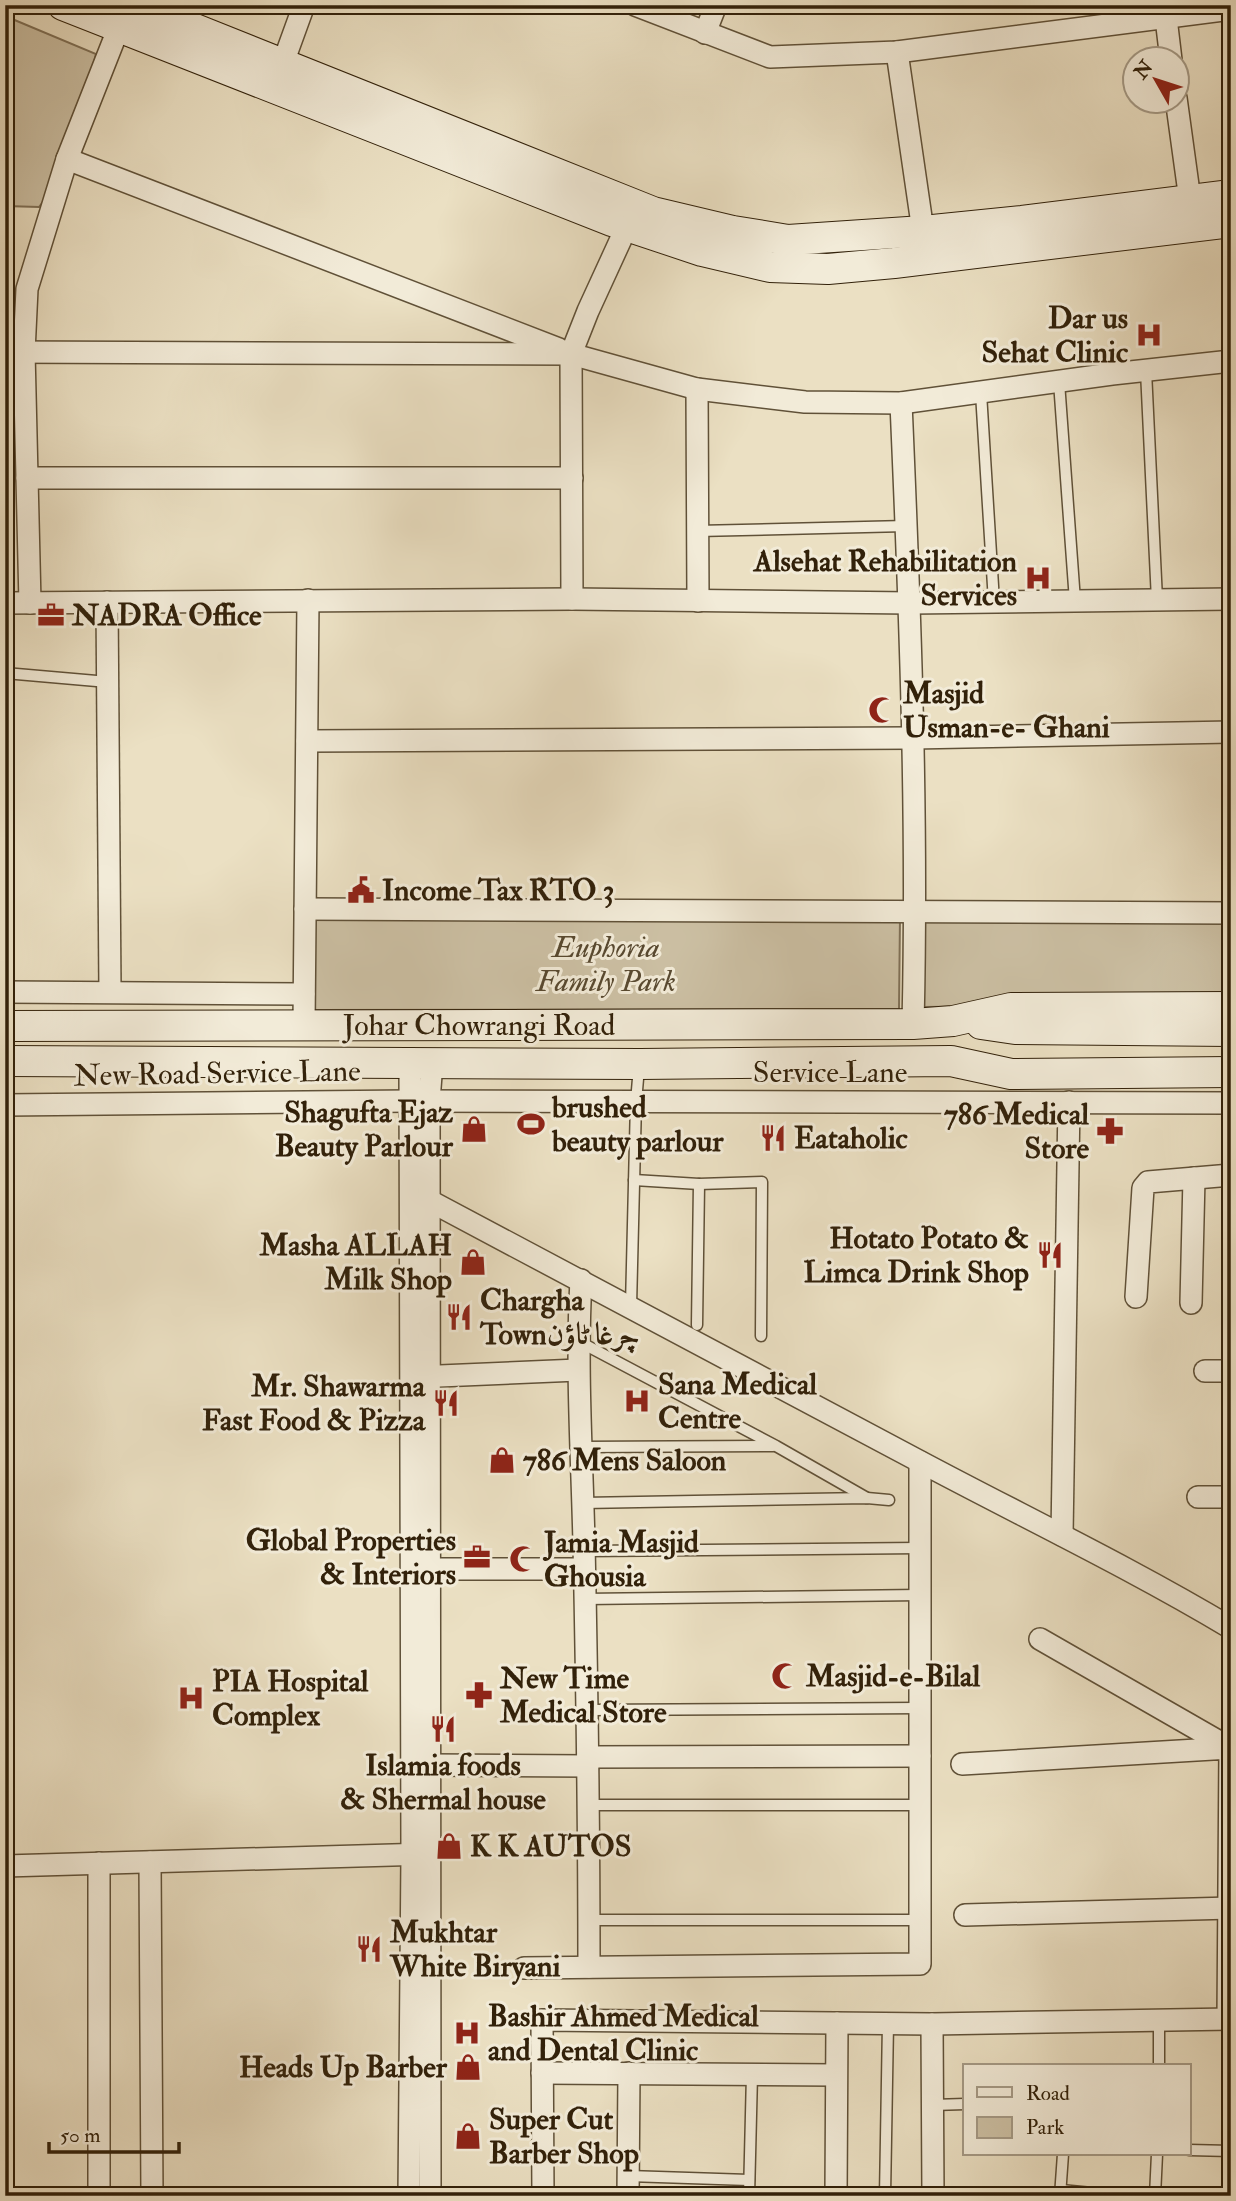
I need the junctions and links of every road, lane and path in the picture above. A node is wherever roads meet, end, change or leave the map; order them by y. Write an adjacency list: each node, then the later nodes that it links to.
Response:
1 (62, 5): 6 (main road)
2 (304, 5): 11 (street)
3 (635, 5): 8 (street)
4 (716, 5): 8 (street)
5 (1231, 9): 7 (street)
6 (127, 16): 11 (main road); 12 (main road); 14 (street)
7 (1166, 18): 9 (street); 10 (street)
8 (705, 33): 10 (street)
9 (1169, 46)
10 (897, 52): 19 (street)
11 (283, 63): 12 (main road)
12 (320, 91): 18 (main road); 19 (main road)
13 (1179, 116): 16 (street)
14 (67, 159): 20 (street); 21 (street)
15 (1231, 195): 16 (main road)
16 (1190, 200): 19 (main road)
17 (1231, 222): 18 (main road)
18 (627, 226): 21 (street)
19 (923, 231)
20 (14, 352): 21 (street); 28 (street)
21 (571, 354): 25 (street); 29 (street)
22 (1231, 361): 23 (street)
23 (1146, 370): 24 (street); 35 (lane)
24 (1059, 382): 26 (street); 37 (lane)
25 (697, 389): 27 (street); 31 (street)
26 (981, 393): 27 (street); 39 (lane)
27 (901, 403): 30 (street)
28 (27, 478): 29 (street); 41 (street)
29 (572, 478): 32 (street)
30 (906, 526): 31 (lane); 42 (street)
31 (697, 531): 36 (street)
32 (572, 599): 34 (street); 36 (street)
33 (1231, 599): 35 (street)
34 (308, 600): 38 (street); 47 (street)
35 (1157, 600): 37 (street)
36 (698, 601): 42 (street)
37 (1075, 601): 39 (street)
38 (107, 602): 41 (street); 44 (street)
39 (994, 602): 42 (street)
40 (5, 603): 41 (street)
41 (30, 603)
42 (910, 603): 46 (street)
43 (5, 673): 44 (lane)
44 (108, 682): 52 (street)
45 (1231, 732): 46 (street)
46 (913, 738): 47 (street); 49 (street)
47 (307, 741): 48 (street)
48 (305, 909): 49 (street); 53 (street)
49 (916, 912): 50 (street); 56 (street)
50 (1231, 913)
51 (5, 992): 52 (street)
52 (110, 992): 53 (street)
53 (304, 994): 57 (street)
54 (1231, 1007): 55 (main road, Johar Chowrangi Road)
55 (953, 1021): 56 (main road, Johar Chowrangi Road); 59 (main road, Johar Chowrangi Road)
56 (913, 1024): 57 (main road, Johar Chowrangi Road)
57 (304, 1025): 58 (main road, Johar Chowrangi Road)
58 (10, 1026): 61 (main road)
59 (1231, 1031)
60 (1231, 1053): 62 (main road, Johar Chowrangi Road)
61 (11, 1061): 63 (main road, Johar Chowrangi Road)
62 (951, 1061): 64 (main road, Johar Chowrangi Road); 65 (main road, Johar Chowrangi Road)
63 (421, 1062): 64 (main road, Johar Chowrangi Road); 66 (street)
64 (640, 1064): 67 (lane)
65 (1231, 1072)
66 (420, 1101): 67 (street, Service Lane); 70 (street, New Road Service Lane); 75 (street); 86 (street)
67 (636, 1102): 68 (street, Service Lane); 73 (lane)
68 (1069, 1102): 69 (street, Service Lane); 95 (street)
69 (1231, 1103)
70 (5, 1105)
71 (1231, 1175): 72 (street)
72 (1194, 1178): 77 (street); 78 (street)
73 (634, 1180): 74 (lane); 79 (lane)
74 (699, 1184): 80 (lane); 81 (lane)
75 (430, 1201): 76 (street); 86 (street)
76 (581, 1280): 79 (street); 82 (street)
77 (1136, 1297)
78 (1191, 1303)
79 (631, 1306): 89 (street)
80 (697, 1325)
81 (761, 1335)
82 (578, 1341): 83 (street); 87 (lane)
83 (578, 1370): 86 (street); 88 (street)
84 (1205, 1371): 85 (street)
85 (1231, 1371)
86 (421, 1376): 98 (street); 112 (street)
87 (776, 1446): 88 (lane); 90 (lane)
88 (583, 1447): 94 (street)
89 (920, 1462): 95 (street); 96 (street)
90 (867, 1497): 93 (lane); 94 (lane)
91 (1198, 1497): 92 (street)
92 (1231, 1497)
93 (889, 1500)
94 (583, 1503): 97 (street)
95 (1062, 1535): 101 (street)
96 (920, 1548): 97 (lane); 99 (street)
97 (584, 1560): 98 (street); 100 (street)
98 (431, 1569): 109 (street)
99 (920, 1595): 100 (lane); 103 (street)
100 (585, 1599): 104 (street)
101 (1231, 1628)
102 (1041, 1639): 105 (street)
103 (920, 1708): 104 (lane); 106 (street)
104 (588, 1710): 107 (street)
105 (1231, 1748): 108 (street); 116 (street)
106 (920, 1756): 107 (street); 111 (street)
107 (588, 1761): 109 (street); 110 (street)
108 (962, 1764)
109 (431, 1765): 112 (street)
110 (588, 1804): 111 (lane); 118 (street)
111 (920, 1805): 119 (street)
112 (422, 1855): 113 (street); 143 (street); 144 (street)
113 (150, 1862): 114 (street); 142 (street)
114 (99, 1863): 115 (street); 141 (street)
115 (5, 1866)
116 (1230, 1908): 117 (street); 123 (street)
117 (965, 1915)
118 (589, 1920): 119 (lane); 120 (street)
119 (920, 1920): 120 (street)
120 (589, 1967): 121 (street)
121 (524, 1968)
122 (1158, 2019): 123 (street); 126 (street); 127 (lane)
123 (1229, 2019)
124 (837, 2023): 125 (street); 128 (street); 131 (street)
125 (888, 2023): 126 (street); 148 (lane)
126 (932, 2024): 133 (street)
127 (1159, 2064)
128 (542, 2073): 129 (street); 145 (street)
129 (629, 2073): 130 (street); 139 (street)
130 (752, 2074): 131 (street); 138 (lane)
131 (835, 2075): 147 (street)
132 (963, 2104): 133 (lane)
133 (933, 2105): 149 (street)
134 (1190, 2150): 135 (lane)
135 (1231, 2151)
136 (1063, 2156): 140 (lane)
137 (1157, 2156): 151 (lane)
138 (750, 2180): 139 (lane); 146 (lane)
139 (628, 2186)
140 (1060, 2193): 150 (lane)
141 (99, 2196)
142 (152, 2196)
143 (409, 2196)
144 (430, 2196)
145 (543, 2196)
146 (749, 2196)
147 (836, 2196)
148 (885, 2196)
149 (933, 2196)
150 (1123, 2196)
151 (1155, 2196)

